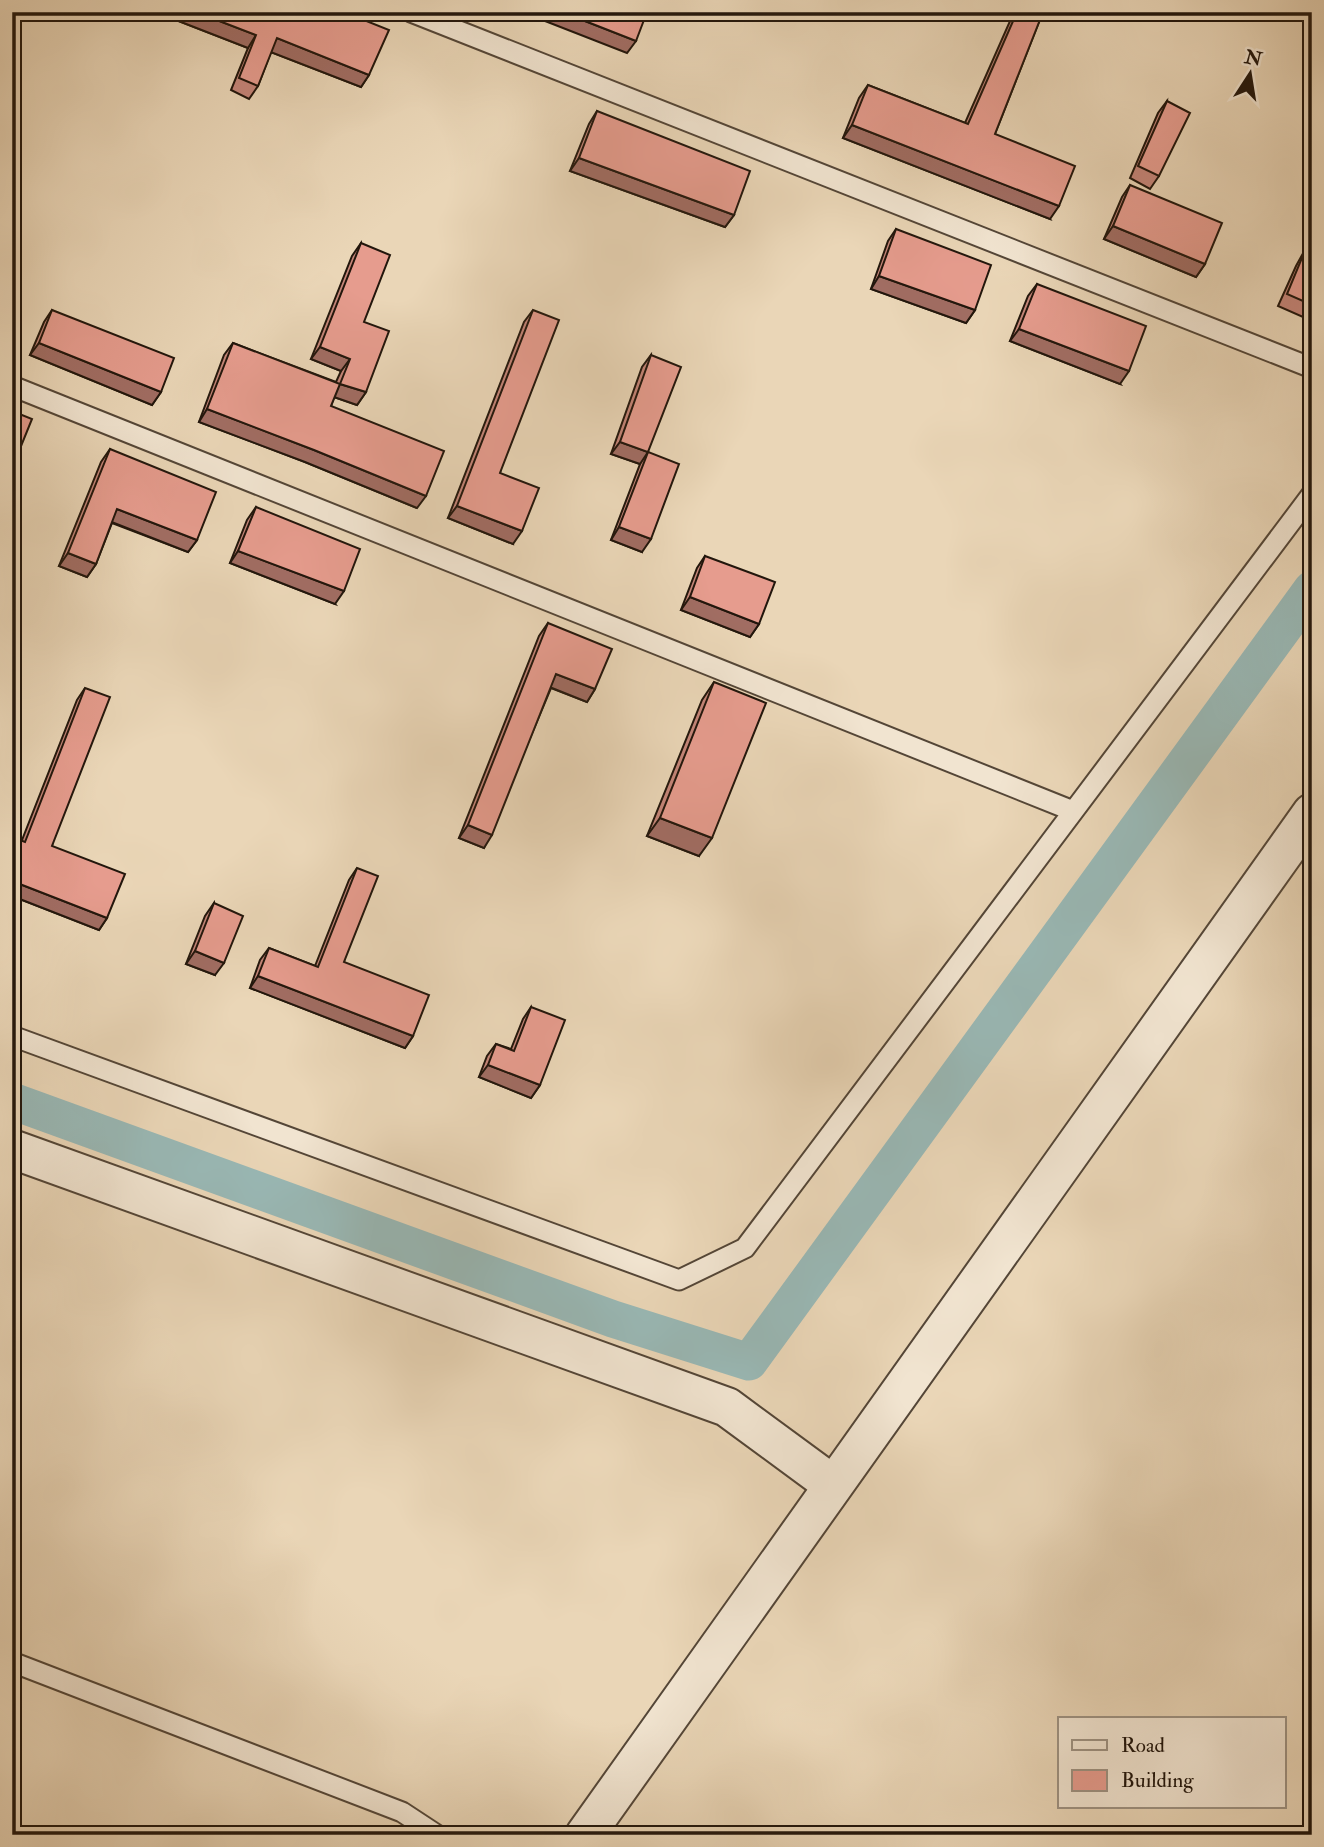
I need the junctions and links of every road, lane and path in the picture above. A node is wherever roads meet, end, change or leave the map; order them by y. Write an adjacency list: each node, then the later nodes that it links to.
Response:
1 (411, 12): 2 (lane)
2 (1312, 368)
3 (12, 386): 5 (lane)
4 (1312, 494): 5 (lane)
5 (1073, 811): 7 (lane)
6 (1312, 813): 9 (street)
7 (12, 1036)
8 (12, 1149): 9 (street)
9 (833, 1485): 12 (street)
10 (12, 1662): 11 (lane)
11 (438, 1835)
12 (585, 1835)

